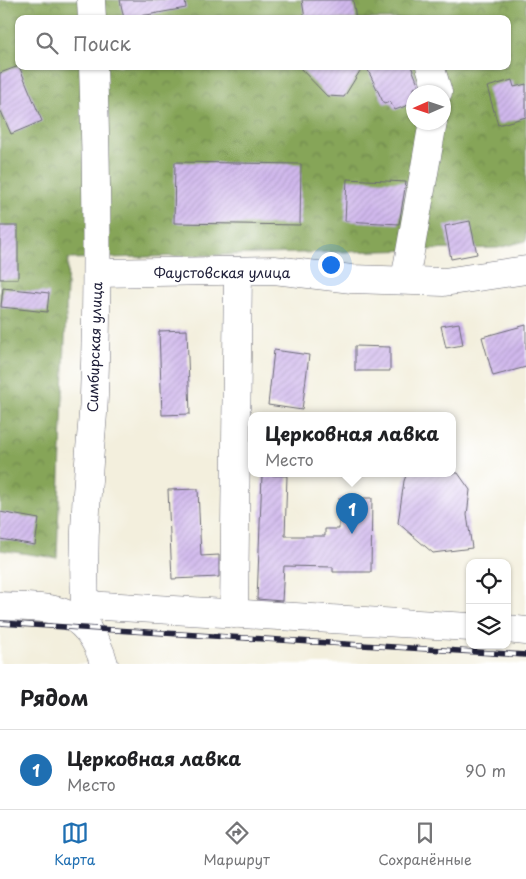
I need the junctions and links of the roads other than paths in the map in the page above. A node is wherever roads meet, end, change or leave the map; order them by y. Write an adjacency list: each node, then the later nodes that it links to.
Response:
1 (91, 0): 2 (street)
2 (92, 15)
3 (93, 70): 9 (street, Симбирская улица)
4 (431, 70): 5 (street)
5 (436, 85)
6 (432, 130): 10 (street)
7 (526, 270): 10 (street, Фаустовская улица)
8 (238, 271): 9 (street, Фаустовская улица); 10 (street, Фаустовская улица); 12 (street)
9 (97, 272): 13 (street, Симбирская улица)
10 (405, 280)
11 (0, 606): 13 (street)
12 (234, 614): 13 (street); 14 (street)
13 (85, 616): 17 (street)
14 (466, 627)
15 (511, 630): 16 (street)
16 (526, 631)
17 (104, 664)

